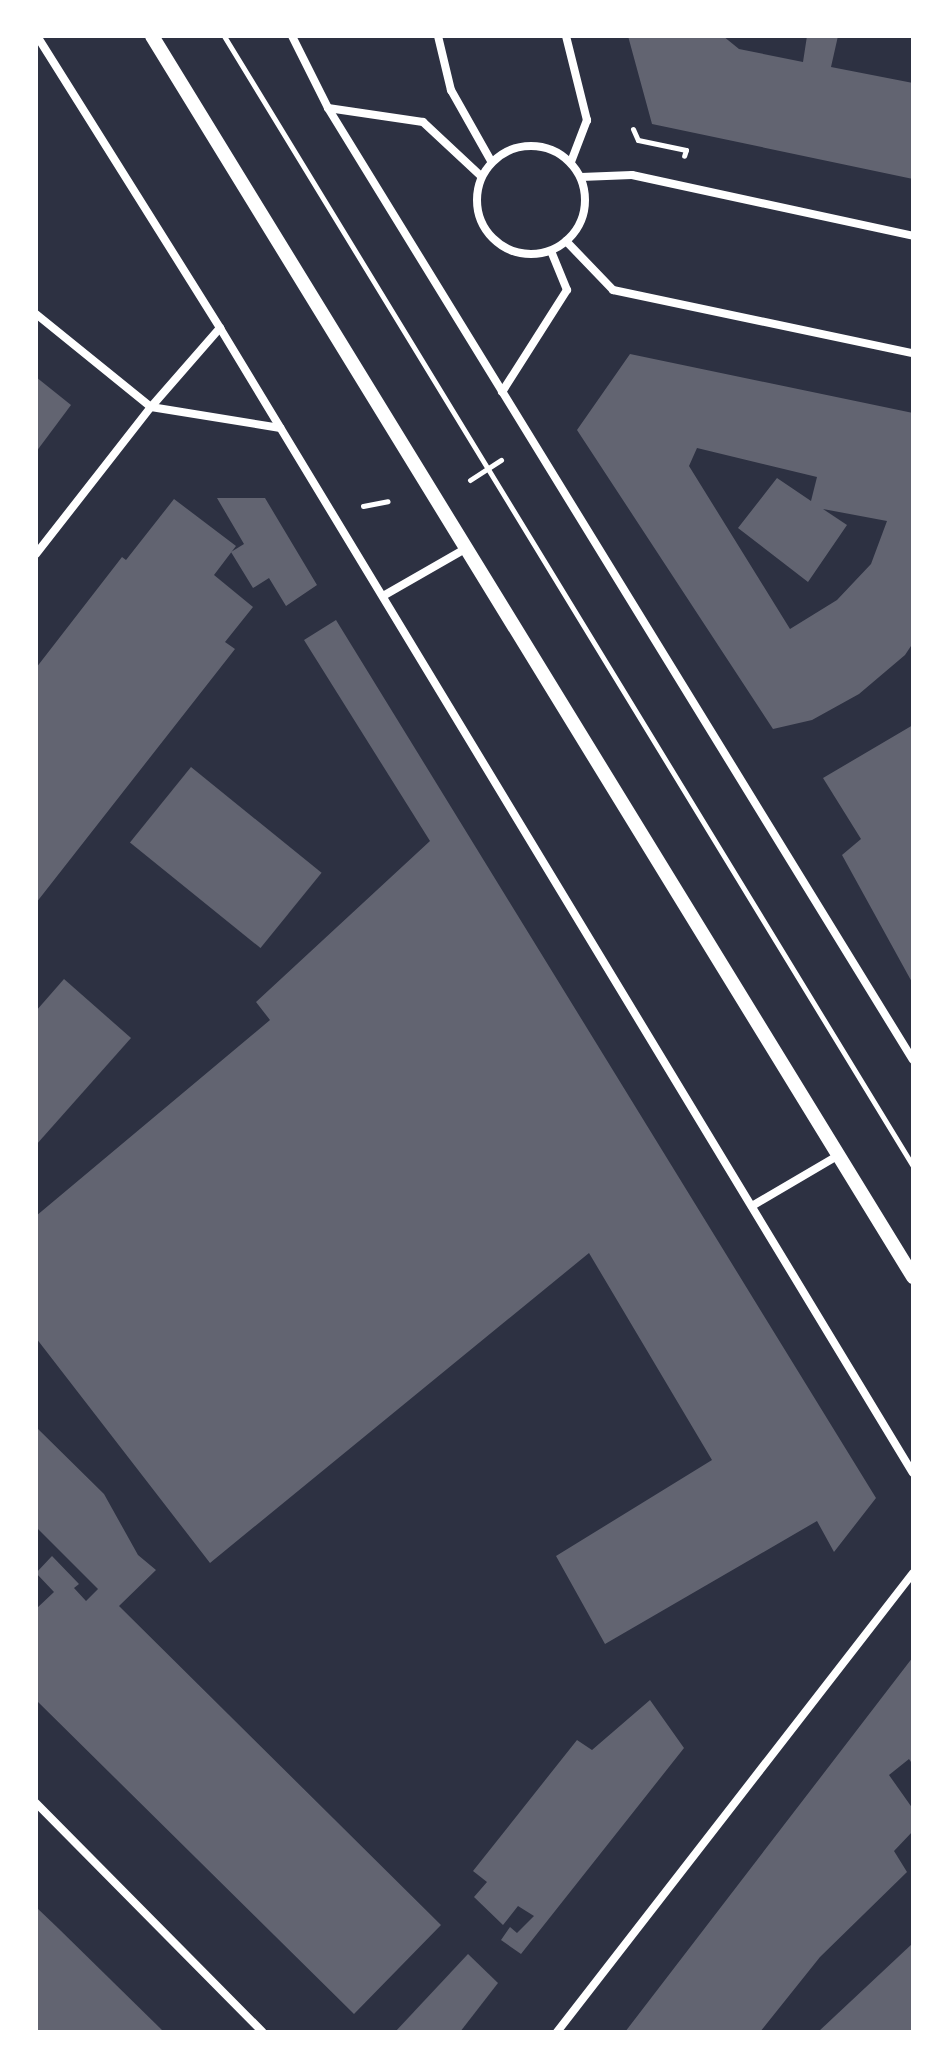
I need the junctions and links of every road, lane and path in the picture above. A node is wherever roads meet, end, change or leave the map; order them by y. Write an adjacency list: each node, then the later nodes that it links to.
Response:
1 (37, 36): 18 (street)
2 (224, 36): 24 (path)
3 (292, 36): 7 (street)
4 (438, 36): 10 (street)
5 (566, 36): 11 (street)
6 (154, 38): 28 (street)
7 (328, 108): 12 (street); 20 (street)
8 (633, 129): 9 (path)
9 (686, 150)
10 (491, 161): 11 (street); 12 (street)
11 (571, 162): 13 (street)
12 (481, 176): 16 (street)
13 (581, 177): 14 (street); 15 (street)
14 (913, 236)
15 (566, 241): 16 (street); 19 (street)
16 (551, 251): 20 (street)
17 (36, 314): 21 (street)
18 (220, 328): 21 (street); 22 (street)
19 (913, 353)
20 (502, 392): 31 (street)
21 (151, 407): 22 (street); 29 (street)
22 (280, 428): 30 (street)
23 (501, 460): 24 (path)
24 (488, 469): 25 (path); 33 (path)
25 (470, 480)
26 (388, 501): 27 (path)
27 (354, 508)
28 (465, 549): 30 (street); 32 (street)
29 (36, 554)
30 (383, 596): 34 (street)
31 (913, 1060)
32 (839, 1155): 34 (street); 35 (street)
33 (913, 1166)
34 (752, 1206): 36 (street)
35 (913, 1277)
36 (913, 1473)
37 (913, 1573): 40 (street)
38 (36, 1803): 39 (street)
39 (263, 2032)
40 (557, 2032)

